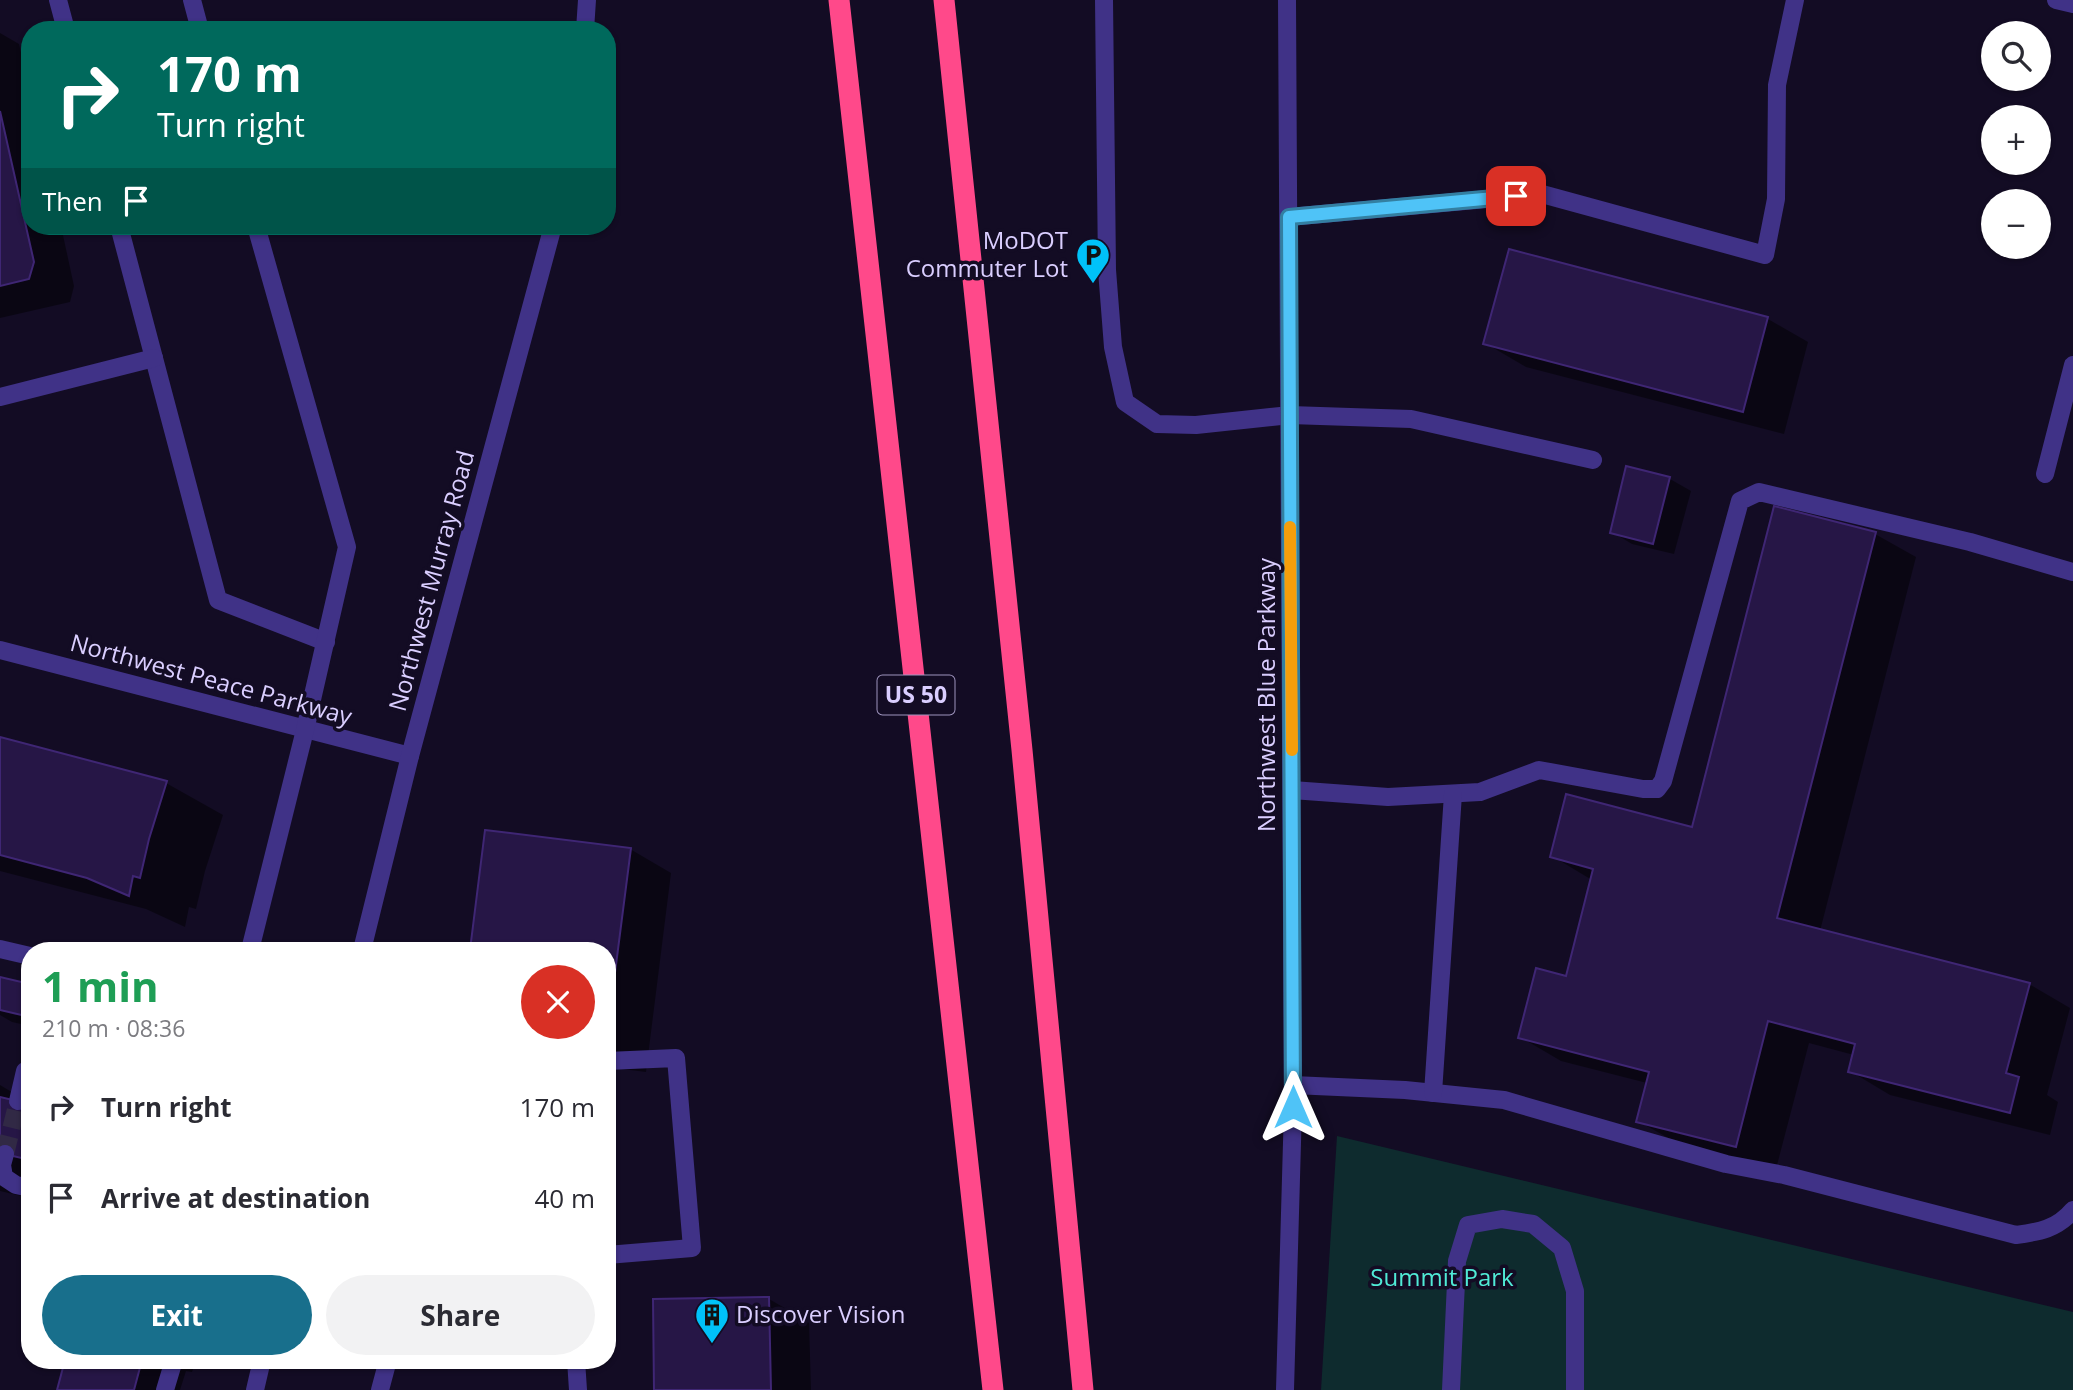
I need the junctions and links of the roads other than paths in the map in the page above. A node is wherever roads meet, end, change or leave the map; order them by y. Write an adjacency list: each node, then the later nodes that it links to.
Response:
1 (58, 0): 11 (street)
2 (192, 0): 12 (street)
3 (587, 0): 13 (street)
4 (839, 0): 52 (highway, US 50)
5 (944, 0): 53 (highway)
6 (1104, 0): 21 (street)
7 (1287, 0): 14 (street, Northwest Blue Parkway)
8 (1795, 0): 14 (street)
9 (2056, 0): 10 (street)
10 (2073, 4)
11 (64, 21)
12 (198, 21)
13 (585, 21)
14 (1289, 217): 21 (street, Northwest Blue Parkway)
15 (120, 235): 18 (street)
16 (259, 235): 25 (street)
17 (552, 235): 28 (street, Northwest Murray Road)
18 (154, 358): 20 (street); 25 (street)
19 (2073, 365): 23 (street)
20 (0, 397)
21 (1290, 415): 22 (street); 29 (street, Northwest Blue Parkway)
22 (1593, 460)
23 (2045, 474)
24 (2073, 572): 30 (street)
25 (326, 642): 27 (street)
26 (0, 650): 27 (street, Northwest Peace Parkway)
27 (305, 730): 28 (street, Northwest Peace Parkway); 31 (street)
28 (410, 756): 32 (street, Northwest Murray Road)
29 (1292, 790): 30 (street); 36 (street, Northwest Blue Parkway)
30 (1453, 794): 38 (street)
31 (252, 942)
32 (364, 942)
33 (0, 949): 34 (street)
34 (21, 954)
35 (616, 1061): 43 (street)
36 (1293, 1085): 38 (street); 54 (street, Northwest Blue Parkway)
37 (21, 1088): 39 (street)
38 (1433, 1093): 42 (street)
39 (18, 1101)
40 (5, 1154): 41 (street)
41 (21, 1186)
42 (2073, 1210)
43 (616, 1254)
44 (171, 1369): 48 (street)
45 (260, 1369): 49 (street)
46 (386, 1369): 50 (street)
47 (577, 1369): 51 (street)
48 (165, 1390)
49 (255, 1390)
50 (380, 1390)
51 (578, 1390)
52 (993, 1390)
53 (1083, 1390)
54 (1285, 1390)
55 (1451, 1390): 56 (street)
56 (1575, 1390)

